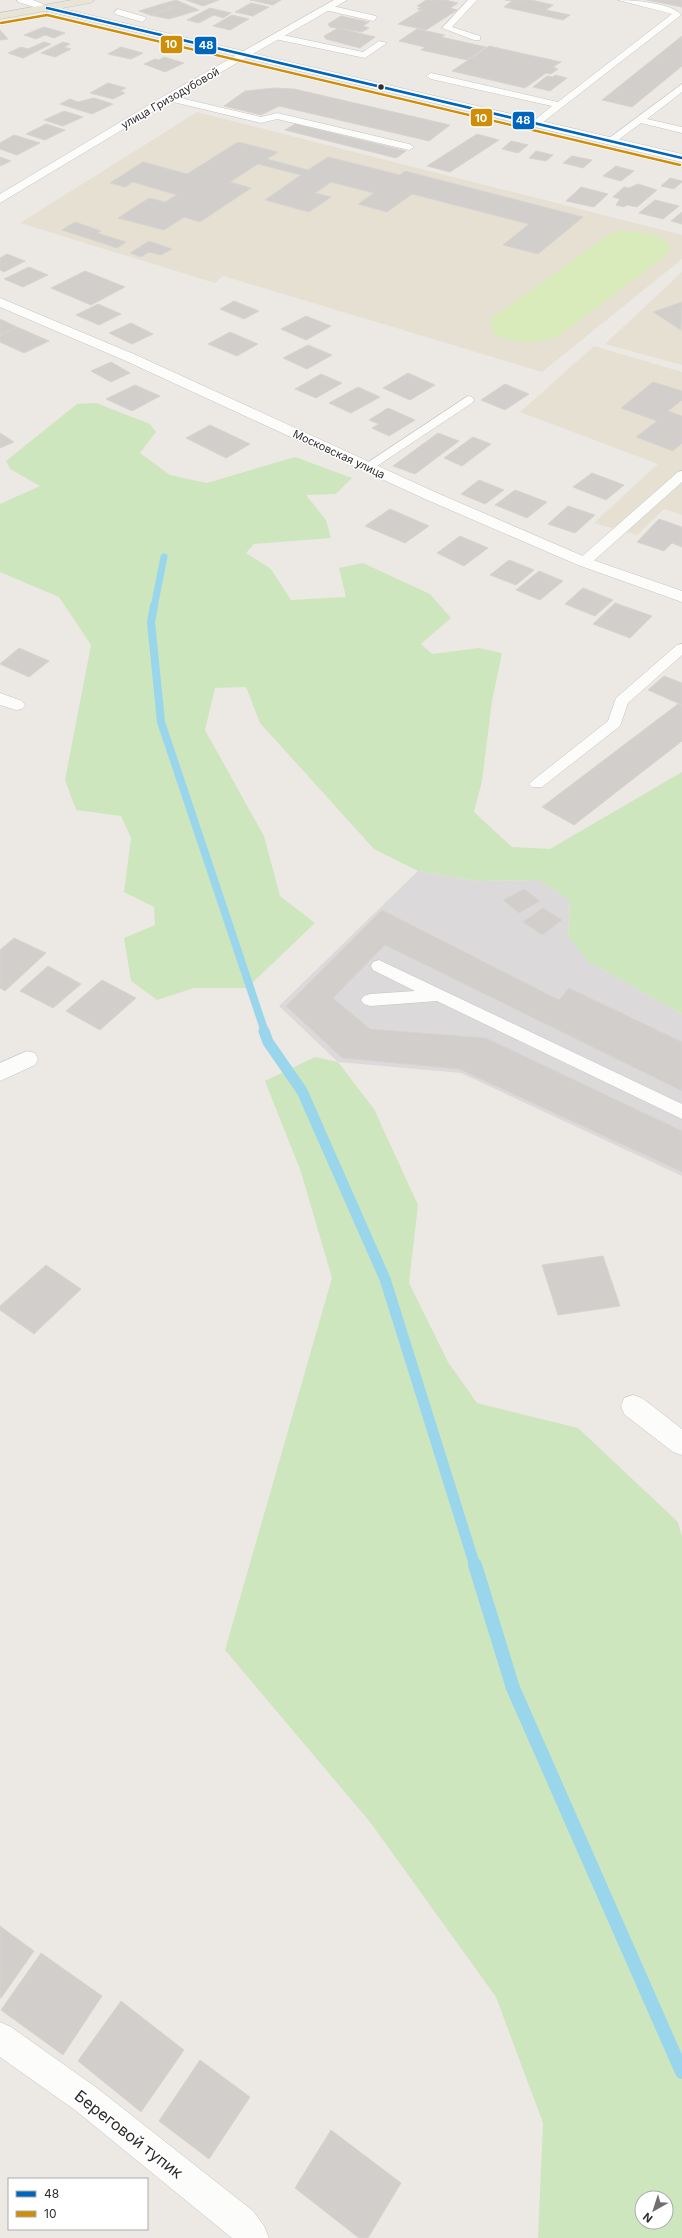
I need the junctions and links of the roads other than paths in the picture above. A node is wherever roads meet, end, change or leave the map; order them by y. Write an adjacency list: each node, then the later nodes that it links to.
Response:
1 (22, 0): 6 (street)
2 (90, 0): 6 (main road)
3 (342, 0): 7 (street, улица Гризодубовой)
4 (473, 0): 15 (lane)
5 (622, 0): 21 (lane)
6 (47, 8): 9 (main road); 13 (street)
7 (328, 8): 11 (lane); 14 (street, улица Гризодубовой)
8 (118, 12): 10 (lane)
9 (0, 16)
10 (133, 16): 12 (lane); 13 (lane)
11 (373, 18)
12 (142, 19)
13 (114, 24): 17 (street)
14 (278, 37): 16 (lane); 17 (street, улица Гризодубовой)
15 (477, 38)
16 (382, 43)
17 (245, 55): 20 (street, улица Гризодубовой); 23 (street)
18 (431, 76): 21 (lane)
19 (682, 87): 22 (lane)
20 (168, 98): 26 (lane); 28 (street, улица Гризодубовой)
21 (559, 105): 23 (lane)
22 (638, 120): 24 (lane); 25 (lane)
23 (535, 124): 25 (street)
24 (682, 130)
25 (611, 142): 27 (street)
26 (409, 147)
27 (682, 158)
28 (0, 199)
29 (0, 302): 31 (street, Московская улица)
30 (468, 400): 31 (lane)
31 (367, 467): 33 (street, Московская улица)
32 (682, 475): 33 (lane)
33 (584, 562): 34 (street, Московская улица)
34 (682, 597)
35 (682, 648): 38 (lane)
36 (0, 698): 37 (street)
37 (16, 705)
38 (537, 784)
39 (379, 966): 40 (lane)
40 (437, 995): 41 (lane); 44 (lane)
41 (370, 1000)
42 (26, 1059): 43 (street)
43 (0, 1073)
44 (682, 1112)
45 (633, 1406): 46 (street)
46 (682, 1444)
47 (0, 2038): 48 (street, Береговой тупик)
48 (252, 2238)

